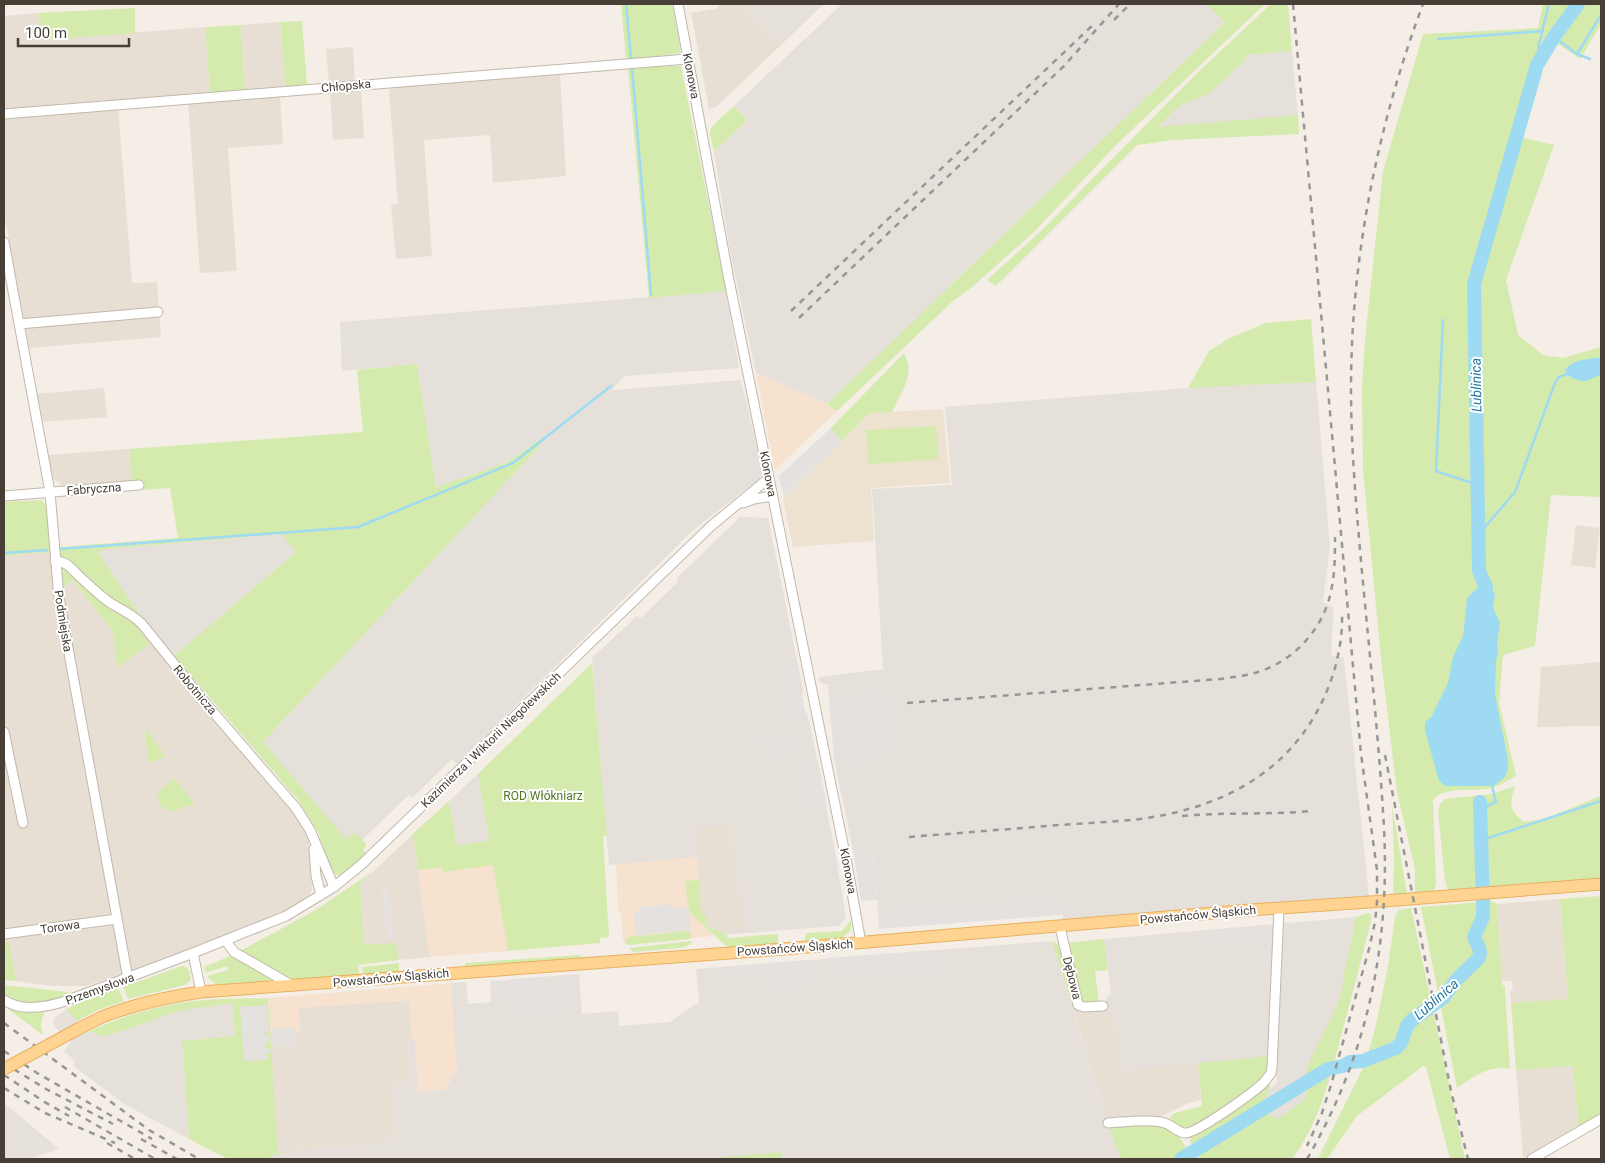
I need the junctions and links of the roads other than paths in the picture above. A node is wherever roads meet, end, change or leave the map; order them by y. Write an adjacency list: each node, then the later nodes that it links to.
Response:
1 (678, 4): 2 (street, Klonowa)
2 (688, 59): 3 (street, Chłopska); 8 (street, Klonowa)
3 (4, 114)
4 (4, 242): 5 (street, Podmiejska)
5 (6, 262): 7 (street, Podmiejska)
6 (158, 312): 7 (street)
7 (19, 324): 10 (street, Podmiejska)
8 (769, 478): 12 (street, Klonowa); 13 (street, Kazimierza i Wiktorii Niegolewskich)
9 (139, 485): 10 (street, Fabryczna)
10 (50, 492): 11 (street, Fabryczna); 14 (street, Podmiejska)
11 (4, 496)
12 (772, 496): 13 (street); 26 (street, Klonowa)
13 (734, 508): 19 (street, Kazimierza i Wiktorii Niegolewskich)
14 (55, 561): 17 (street, Robotnicza); 22 (street, Podmiejska)
15 (4, 737): 16 (street)
16 (23, 824)
17 (314, 841): 19 (street, Robotnicza); 20 (street, Robotnicza)
18 (1601, 884): 21 (main road, Powstańców Śląskich)
19 (334, 887): 20 (street, Kazimierza i Wiktorii Niegolewskich)
20 (321, 896): 25 (street, Kazimierza i Wiktorii Niegolewskich)
21 (1280, 908): 23 (main road, Powstańców Śląskich); 35 (street)
22 (117, 919): 24 (street, Torowa); 28 (street, Podmiejska)
23 (1060, 927): 26 (main road, Powstańców Śląskich); 32 (street, Dębowa)
24 (4, 934)
25 (226, 941): 27 (street, Kazimierza i Wiktorii Niegolewskich); 29 (street)
26 (861, 943): 29 (main road, Powstańców Śląskich)
27 (193, 953): 28 (street, Przemysłowa); 30 (street)
28 (128, 979): 31 (street, Przemysłowa)
29 (293, 986): 30 (main road, Powstańców Śląskich)
30 (201, 992): 33 (main road, Powstańców Śląskich, bridge)
31 (4, 1000)
32 (1103, 1006)
33 (4, 1069)
34 (1601, 1118): 36 (street)
35 (1108, 1122)
36 (1532, 1159)

